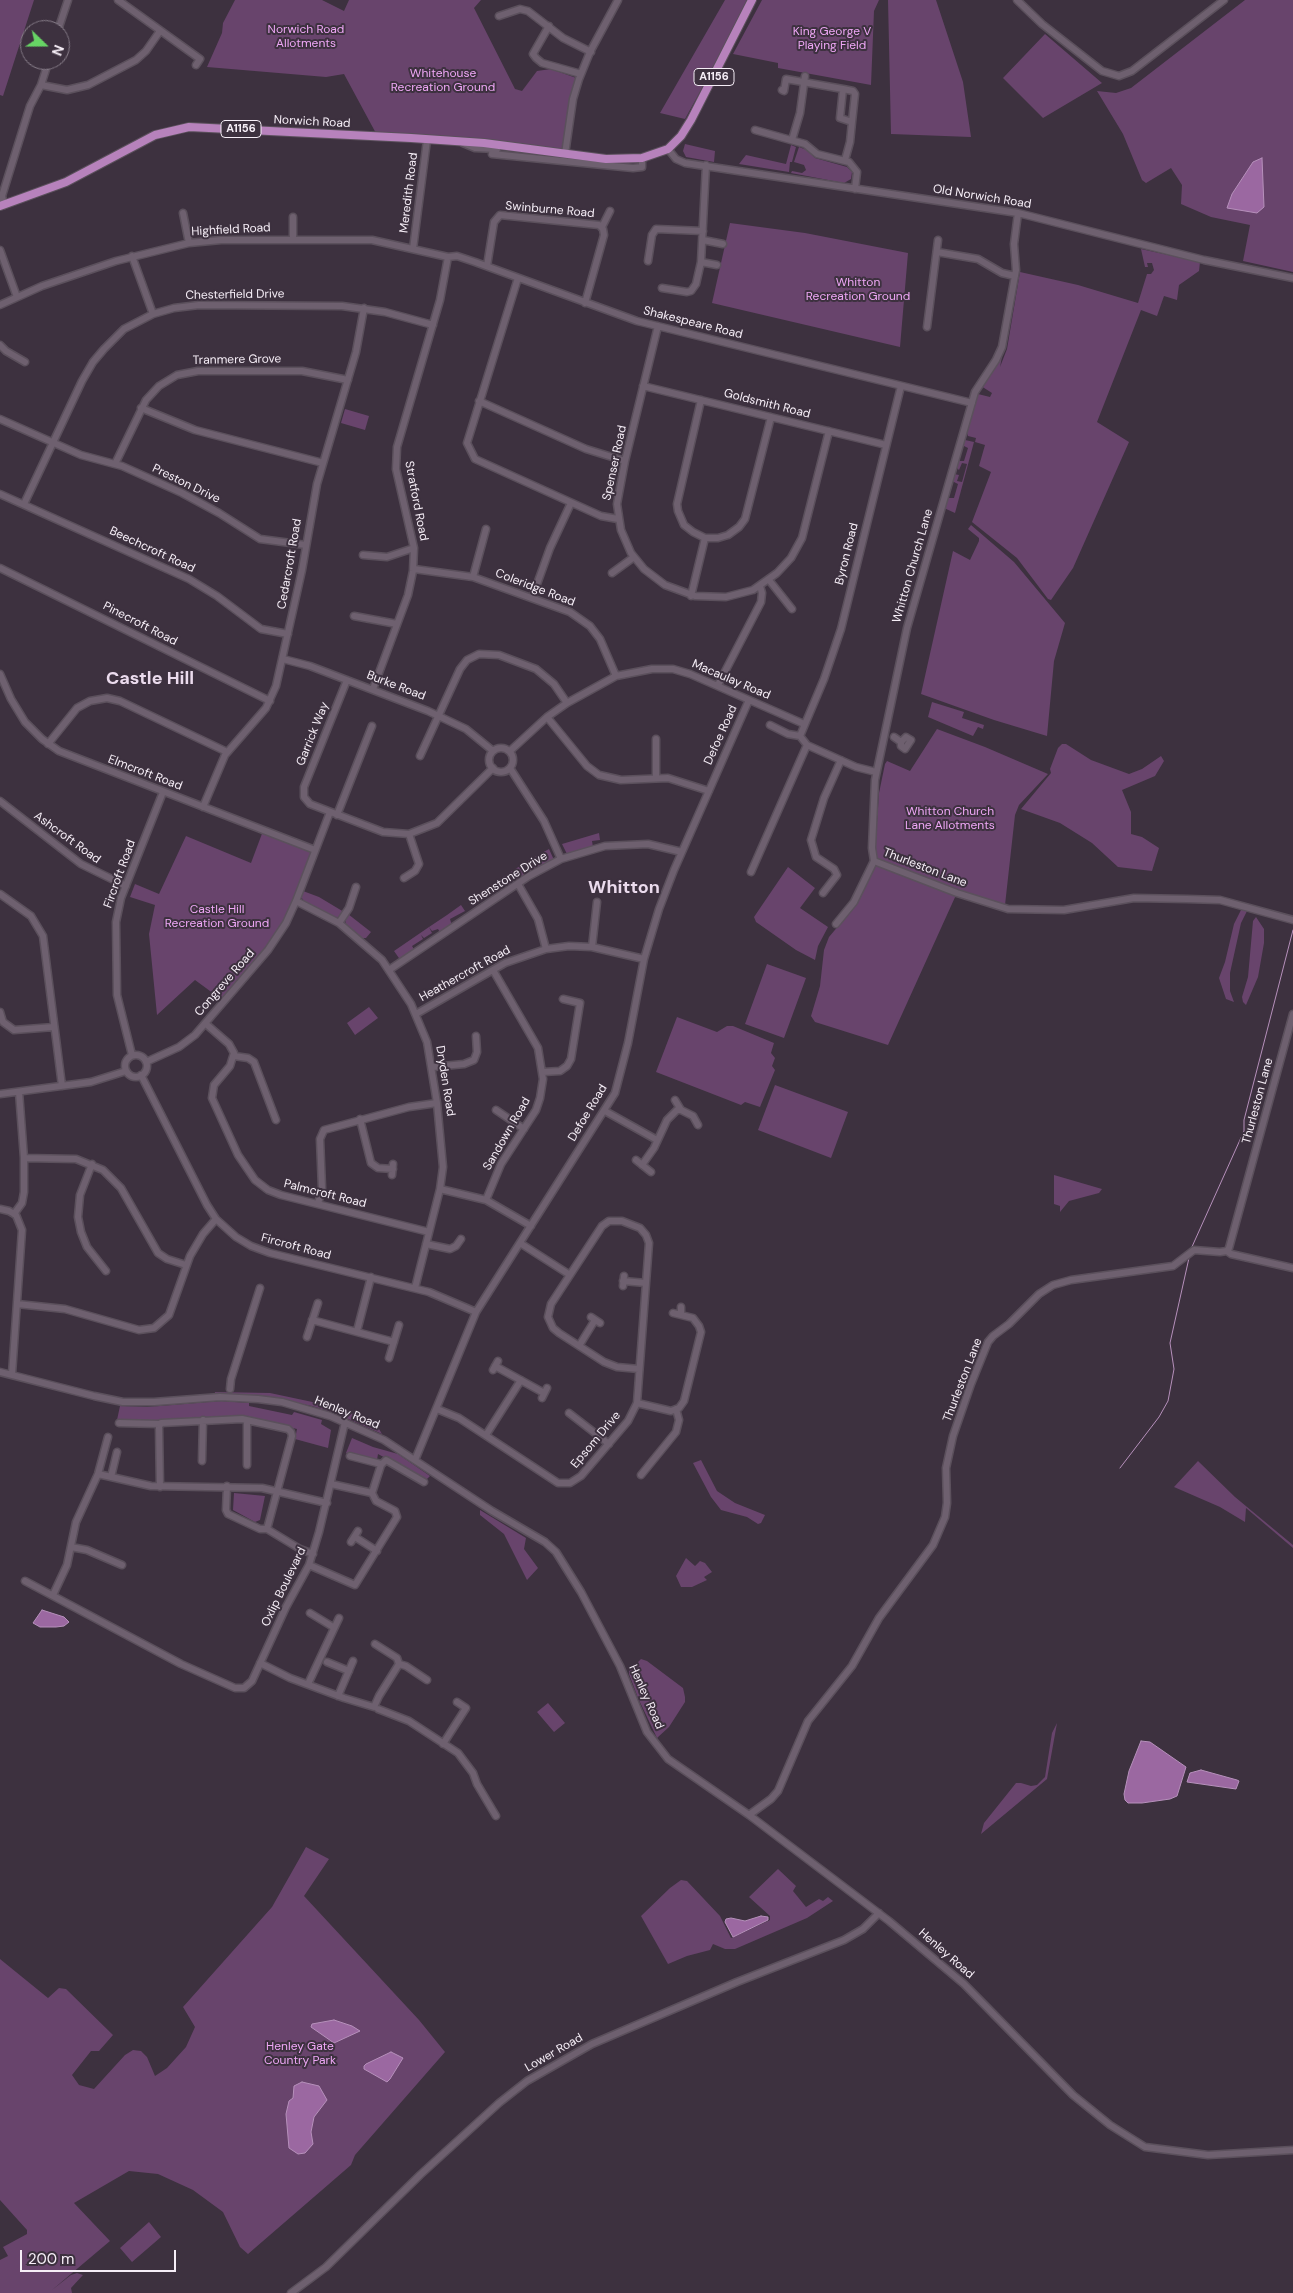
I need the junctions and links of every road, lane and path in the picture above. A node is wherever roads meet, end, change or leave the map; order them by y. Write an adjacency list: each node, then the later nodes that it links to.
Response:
1 (68, 0): 8 (street)
2 (118, 0): 10 (street)
3 (618, 0): 11 (street)
4 (752, 0): 25 (main road, A1156)
5 (1017, 0): 6 (street)
6 (1224, 0)
7 (499, 16): 9 (street)
8 (61, 20)
9 (549, 26): 11 (street); 14 (street)
10 (160, 30): 12 (street); 16 (street)
11 (591, 52): 14 (street)
12 (196, 65)
13 (46, 70): 16 (street)
14 (581, 74): 26 (street)
15 (804, 79): 17 (street); 18 (street); 22 (street)
16 (41, 85): 31 (street)
17 (843, 89): 19 (street); 19 (street)
18 (782, 90)
19 (852, 122): 28 (street)
20 (755, 130): 22 (street)
21 (427, 140): 23 (main road, Norwich Road / A1156); 31 (main road, Norwich Road / A1156); 43 (street, Meredith Road)
22 (792, 140): 28 (street)
23 (459, 142): 24 (main road, Norwich Road / A1156); 24 (street, Norwich Road)
24 (493, 147): 26 (main road, Norwich Road); 27 (street, Norwich Road)
25 (668, 149): 27 (main road, Norwich Road / A1156); 29 (street, Old Norwich Road)
26 (565, 154): 27 (main road, Norwich Road / A1156)
27 (642, 158)
28 (845, 160): 30 (street)
29 (706, 165): 30 (street, Old Norwich Road); 37 (street)
30 (855, 189): 34 (street, Old Norwich Road)
31 (2, 205)
32 (610, 211): 36 (street)
33 (183, 213): 41 (street)
34 (1018, 213): 52 (street, Whitton Church Lane); 54 (street, Old Norwich Road)
35 (293, 217): 38 (street)
36 (602, 228): 51 (street, Swinburne Road); 57 (street, Swinburne Road)
37 (703, 231): 39 (street); 48 (street)
38 (293, 239): 41 (street, Highfield Road); 43 (street, Highfield Road)
39 (702, 240): 42 (street); 49 (street)
40 (938, 240): 45 (street)
41 (188, 243): 46 (street, Highfield Road)
42 (723, 244)
43 (413, 249): 47 (street, Shakespeare Road)
44 (0, 250): 56 (street)
45 (937, 252): 52 (street); 63 (street)
46 (132, 256): 56 (street, Highfield Road); 60 (street)
47 (448, 257): 51 (street, Shakespeare Road); 61 (street, Stratford Road)
48 (648, 261)
49 (701, 262): 50 (street); 55 (street)
50 (717, 265)
51 (487, 266): 53 (street, Shakespeare Road)
52 (1015, 276): 71 (street, Whitton Church Lane)
53 (518, 278): 57 (street, Shakespeare Road); 69 (street)
54 (1293, 278)
55 (662, 288)
56 (17, 297): 58 (street, Highfield Road)
57 (585, 303): 62 (street, Shakespeare Road)
58 (0, 304)
59 (364, 308): 60 (street, Chesterfield Drive); 61 (street, Chesterfield Drive); 66 (street, Cedarcroft Road)
60 (153, 314): 76 (street, Chesterfield Drive)
61 (433, 325): 88 (street, Stratford Road)
62 (658, 326): 67 (street, Spenser Road); 68 (street, Shakespeare Road)
63 (927, 327)
64 (0, 345): 65 (street)
65 (25, 362)
66 (348, 380): 72 (street, Tranmere Grove); 79 (street, Cedarcroft Road)
67 (643, 386): 70 (street, Goldsmith Road); 78 (street, Spenser Road)
68 (901, 386): 71 (street, Shakespeare Road); 77 (street, Byron Road)
69 (479, 400): 78 (street); 82 (street)
70 (701, 400): 73 (street, Goldsmith Road); 86 (street)
71 (972, 403): 130 (street, Whitton Church Lane)
72 (141, 408): 79 (street); 80 (street, Tranmere Grove)
73 (771, 417): 75 (street, Goldsmith Road); 86 (street)
74 (0, 419): 76 (street, Preston Drive)
75 (828, 431): 77 (street, Goldsmith Road); 95 (street, Spenser Road)
76 (54, 442): 80 (street, Preston Drive); 83 (street, Chesterfield Drive)
77 (886, 445): 114 (street, Byron Road)
78 (625, 461): 84 (street, Spenser Road)
79 (323, 463): 87 (street, Cedarcroft Road)
80 (115, 464): 87 (street, Preston Drive)
81 (0, 494): 83 (street, Beechcroft Road)
82 (571, 503): 84 (street); 98 (street)
83 (24, 504): 102 (street, Beechcroft Road)
84 (618, 519): 90 (street, Spenser Road)
85 (486, 530): 94 (street)
86 (705, 538): 97 (street)
87 (306, 545): 102 (street, Cedarcroft Road)
88 (414, 548): 89 (street); 92 (street, Stratford Road)
89 (363, 555)
90 (634, 557): 93 (street); 97 (street, Spenser Road)
91 (0, 568): 110 (street, Pinecroft Road)
92 (414, 569): 94 (street, Coleridge Road); 101 (street, Stratford Road)
93 (612, 573)
94 (473, 577): 98 (street, Coleridge Road)
95 (769, 580): 96 (street, Spenser Road); 99 (street)
96 (760, 586): 97 (street, Spenser Road); 107 (street)
97 (691, 596)
98 (532, 598): 105 (street, Coleridge Road)
99 (792, 609)
100 (354, 616): 101 (street)
101 (397, 624): 108 (street, Stratford Road)
102 (288, 634): 103 (street, Cedarcroft Road)
103 (283, 660): 106 (street, Burke Road); 110 (street, Cedarcroft Road)
104 (0, 674): 121 (street, Elmcroft Road)
105 (616, 676): 107 (street, Macaulay Road); 111 (street, Macaulay Road)
106 (347, 680): 108 (street, Burke Road); 136 (street, Garrick Way)
107 (718, 685): 109 (street, Macaulay Road)
108 (373, 689): 112 (street, Burke Road)
109 (750, 700): 114 (street, Macaulay Road); 132 (street, Defoe Road)
110 (270, 701): 125 (street, Cedarcroft Road)
111 (567, 702): 112 (street); 113 (street, Macaulay Road)
112 (439, 715): 123 (street, Burke Road); 126 (street)
113 (547, 717): 124 (street, Macaulay Road); 131 (street)
114 (804, 724): 117 (street)
115 (770, 725): 117 (street)
116 (372, 726): 137 (street)
117 (800, 736): 122 (street)
118 (894, 737): 120 (street)
119 (656, 739): 131 (street)
120 (901, 742)
121 (48, 744): 125 (street); 133 (street, Elmcroft Road)
122 (807, 745): 127 (street); 143 (street)
123 (493, 751): 124 (street); 128 (street)
124 (510, 751): 129 (street)
125 (227, 752): 135 (street, Cedarcroft Road)
126 (420, 756)
127 (842, 760): 130 (street); 148 (street)
128 (493, 768): 129 (street); 138 (street)
129 (510, 768): 141 (street)
130 (876, 772): 142 (street, Whitton Church Lane)
131 (656, 777): 132 (street)
132 (708, 791): 140 (street, Defoe Road)
133 (164, 792): 135 (street, Elmcroft Road); 146 (street, Fircroft Road)
134 (0, 801): 146 (street, Ashcroft Road)
135 (203, 807): 139 (street, Elmcroft Road)
136 (330, 812): 137 (street); 139 (street, Congreve Road)
137 (337, 815): 138 (street)
138 (409, 834): 144 (street)
139 (315, 850): 150 (street, Congreve Road)
140 (682, 852): 141 (street, Shenstone Drive); 157 (street, Defoe Road)
141 (560, 859): 145 (street, Shenstone Drive)
142 (874, 861): 152 (street, Thurleston Lane); 154 (street, Whitton Church Lane)
143 (751, 872)
144 (404, 878)
145 (518, 884): 156 (street); 158 (street, Shenstone Drive)
146 (126, 886): 167 (street, Fircroft Road)
147 (356, 887): 153 (street)
148 (824, 893)
149 (0, 894): 165 (street)
150 (296, 901): 153 (street, Dryden Road); 164 (street, Congreve Road)
151 (597, 902): 155 (street)
152 (1293, 920)
153 (339, 923): 158 (street, Dryden Road)
154 (836, 924)
155 (592, 947): 156 (street, Heathercroft Road); 157 (street, Heathercroft Road)
156 (546, 949): 159 (street, Heathercroft Road)
157 (644, 958): 181 (street, Defoe Road)
158 (389, 970): 162 (street, Dryden Road)
159 (493, 970): 162 (street, Heathercroft Road); 172 (street, Sandown Road)
160 (563, 999): 172 (street)
161 (0, 1012): 165 (street)
162 (416, 1014): 170 (street, Dryden Road)
163 (1293, 1014): 202 (street, Thurleston Lane)
164 (206, 1024): 168 (street); 169 (street, Congreve Road)
165 (54, 1028): 174 (street)
166 (476, 1036): 170 (street)
167 (132, 1055): 169 (street); 171 (street)
168 (234, 1056): 183 (street); 193 (street, Palmcroft Road)
169 (146, 1062): 173 (street)
170 (433, 1067): 178 (street, Dryden Road)
171 (126, 1070): 173 (street); 174 (street)
172 (543, 1072): 185 (street, Sandown Road)
173 (141, 1075): 196 (street, Fircroft Road)
174 (62, 1086): 175 (street)
175 (20, 1092): 176 (street); 187 (street)
176 (0, 1094)
177 (675, 1100): 180 (street)
178 (437, 1103): 182 (street); 191 (street, Dryden Road)
179 (496, 1110): 185 (street)
180 (681, 1110): 184 (street); 186 (street)
181 (605, 1112): 186 (street); 197 (street, Defoe Road)
182 (360, 1119): 189 (street); 193 (street)
183 (276, 1120)
184 (698, 1125)
185 (524, 1129): 192 (street, Sandown Road)
186 (658, 1140): 190 (street)
187 (24, 1158): 188 (street); 195 (street)
188 (92, 1164): 203 (street); 205 (street)
189 (393, 1169)
190 (651, 1172)
191 (440, 1189): 192 (street); 198 (street, Dryden Road)
192 (486, 1200): 197 (street)
193 (318, 1204): 198 (street, Palmcroft Road)
194 (0, 1209): 195 (street)
195 (14, 1214): 213 (street)
196 (216, 1219): 203 (street); 207 (street, Fircroft Road)
197 (531, 1226): 200 (street, Defoe Road)
198 (429, 1232): 201 (street, Dryden Road)
199 (461, 1239): 201 (street)
200 (520, 1243): 206 (street); 215 (street, Defoe Road)
201 (426, 1244): 211 (street, Dryden Road)
202 (1227, 1251): 204 (street); 285 (street, Thurleston Lane)
203 (186, 1265): 213 (street)
204 (1293, 1268)
205 (106, 1271)
206 (570, 1275): 209 (street, Epsom Drive); 224 (street)
207 (371, 1277): 211 (street, Fircroft Road); 221 (street)
208 (623, 1281): 209 (street)
209 (646, 1283): 227 (street, Epsom Drive)
210 (260, 1288): 231 (street)
211 (415, 1288): 215 (street, Fircroft Road)
212 (318, 1303): 218 (street)
213 (17, 1304): 229 (street)
214 (681, 1307): 217 (street)
215 (476, 1312): 234 (street, Defoe Road)
216 (673, 1314): 217 (street)
217 (681, 1314): 235 (street)
218 (312, 1320): 221 (street); 222 (street)
219 (596, 1320): 224 (street)
220 (400, 1325): 223 (street)
221 (357, 1331): 223 (street)
222 (307, 1337)
223 (394, 1342): 225 (street)
224 (579, 1346): 227 (street)
225 (389, 1358)
226 (495, 1366): 230 (street)
227 (639, 1369): 233 (street, Epsom Drive)
228 (0, 1372): 229 (street, Henley Road)
229 (12, 1374): 239 (street, Henley Road)
230 (521, 1380): 232 (street); 242 (street)
231 (230, 1389)
232 (544, 1393)
233 (637, 1403): 235 (street); 244 (street, Epsom Drive)
234 (437, 1409): 242 (street, Epsom Drive); 247 (street, Defoe Road)
235 (676, 1409): 251 (street)
236 (569, 1413): 244 (street)
237 (203, 1420): 238 (street); 241 (street); 248 (street)
238 (247, 1420): 250 (street); 258 (street)
239 (345, 1422): 247 (street, Henley Road); 255 (street, Oxlip Boulevard)
240 (119, 1423): 241 (street)
241 (160, 1424): 256 (street)
242 (486, 1435): 244 (street, Epsom Drive)
243 (108, 1437): 252 (street)
244 (609, 1444)
245 (117, 1452): 253 (street)
246 (350, 1456): 249 (street)
247 (415, 1460): 285 (street, Henley Road)
248 (202, 1461)
249 (381, 1464): 254 (street); 259 (street)
250 (246, 1465)
251 (645, 1473)
252 (98, 1474): 253 (street); 263 (street)
253 (111, 1476): 256 (street)
254 (424, 1482)
255 (331, 1484): 259 (street); 260 (street, Oxlip Boulevard)
256 (160, 1486): 257 (street)
257 (227, 1486): 258 (street); 261 (street)
258 (278, 1491): 260 (street); 261 (street)
259 (372, 1493): 264 (street)
260 (327, 1503): 265 (street, Oxlip Boulevard)
261 (267, 1529): 265 (street)
262 (355, 1537): 264 (street)
263 (70, 1547): 266 (street); 269 (street)
264 (377, 1551): 267 (street)
265 (313, 1554): 267 (street, Oxlip Boulevard)
266 (122, 1565)
267 (309, 1565): 276 (street, Oxlip Boulevard)
268 (25, 1581): 269 (street)
269 (53, 1595): 276 (street, Oxlip Boulevard)
270 (310, 1613): 272 (street)
271 (339, 1618): 272 (street)
272 (333, 1627): 280 (street)
273 (375, 1644): 277 (street)
274 (353, 1661): 278 (street)
275 (327, 1662): 278 (street)
276 (260, 1663): 280 (street)
277 (400, 1664): 279 (street); 283 (street)
278 (349, 1671): 281 (street)
279 (427, 1680)
280 (308, 1684): 281 (street)
281 (338, 1696): 283 (street)
282 (457, 1702): 284 (street)
283 (376, 1708): 284 (street)
284 (443, 1744): 286 (street)
285 (749, 1815): 287 (street, Henley Road)
286 (496, 1816)
287 (879, 1913): 288 (street, Henley Road); 289 (street, Lower Road)
288 (1293, 2150)
289 (291, 2293)

